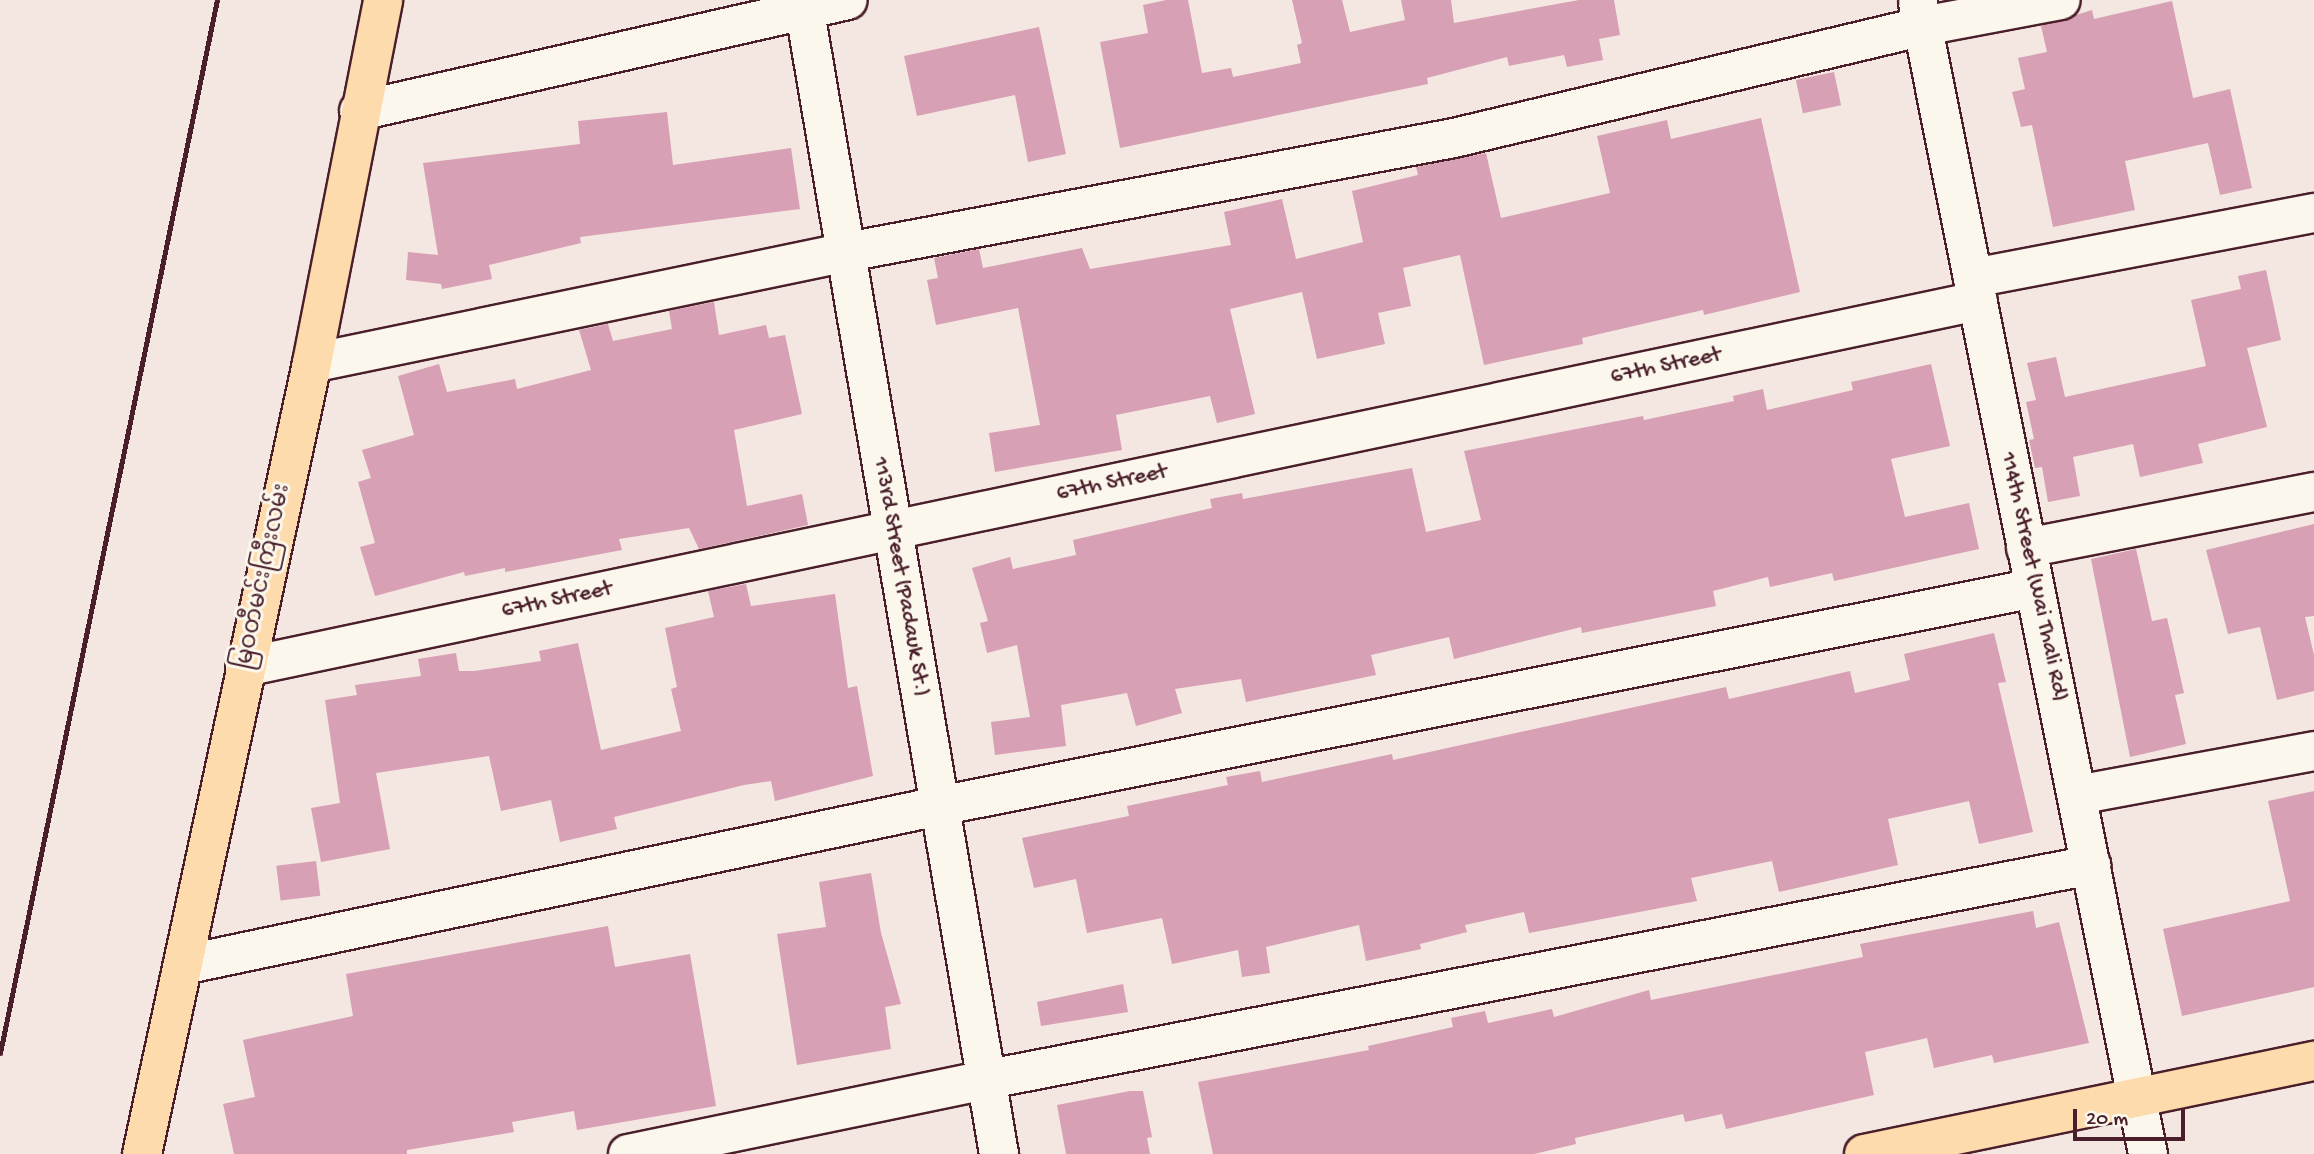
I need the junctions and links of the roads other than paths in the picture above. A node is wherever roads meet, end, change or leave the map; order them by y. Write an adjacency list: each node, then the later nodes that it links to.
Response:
1 (383, 0): 6 (main road, မြဝတီမင်းကြီးလမ်း)
2 (848, 0): 4 (street)
3 (2061, 0): 5 (street)
4 (804, 4): 6 (street); 8 (street, 113rd Street (Padauk St.))
5 (1921, 13): 8 (street); 9 (street, 114th Street (Wai Thali Rd))
6 (359, 111): 10 (main road, မြဝတီမင်းကြီးလမ်း)
7 (2314, 213): 9 (street, 67th Street)
8 (847, 252): 10 (street); 12 (street, 113rd Street (Padauk St.))
9 (1975, 290): 12 (street, 67th Street); 13 (street, 114th Street (Wai Thali Rd))
10 (312, 363): 15 (main road, မြဝတီမင်းကြီးလမ်း)
11 (2314, 492): 13 (street)
12 (891, 531): 15 (street, 67th Street); 18 (street, 113rd Street (Padauk St.))
13 (2026, 548): 14 (street, 114th Street (Wai Thali Rd))
14 (2035, 588): 17 (street, 114th Street (Wai Thali Rd)); 18 (street)
15 (245, 667): 20 (main road, မြဝတီမင်းကြီးလမ်း)
16 (2314, 751): 17 (street)
17 (2077, 795): 19 (street, 114th Street (Wai Thali Rd))
18 (939, 806): 20 (street); 22 (street, 113rd Street (Padauk St.))
19 (2091, 865): 22 (street); 23 (street, 114th Street (Wai Thali Rd))
20 (183, 965): 24 (main road, မြဝတီမင်းကြီးလမ်း)
21 (2314, 1061): 23 (main road)
22 (985, 1080): 25 (street); 26 (street, 113rd Street (Padauk St.))
23 (2137, 1098): 27 (main road); 28 (street, 114th Street (Wai Thali Rd))
24 (142, 1154)
25 (628, 1154)
26 (999, 1154)
27 (1864, 1154)
28 (2148, 1154)

